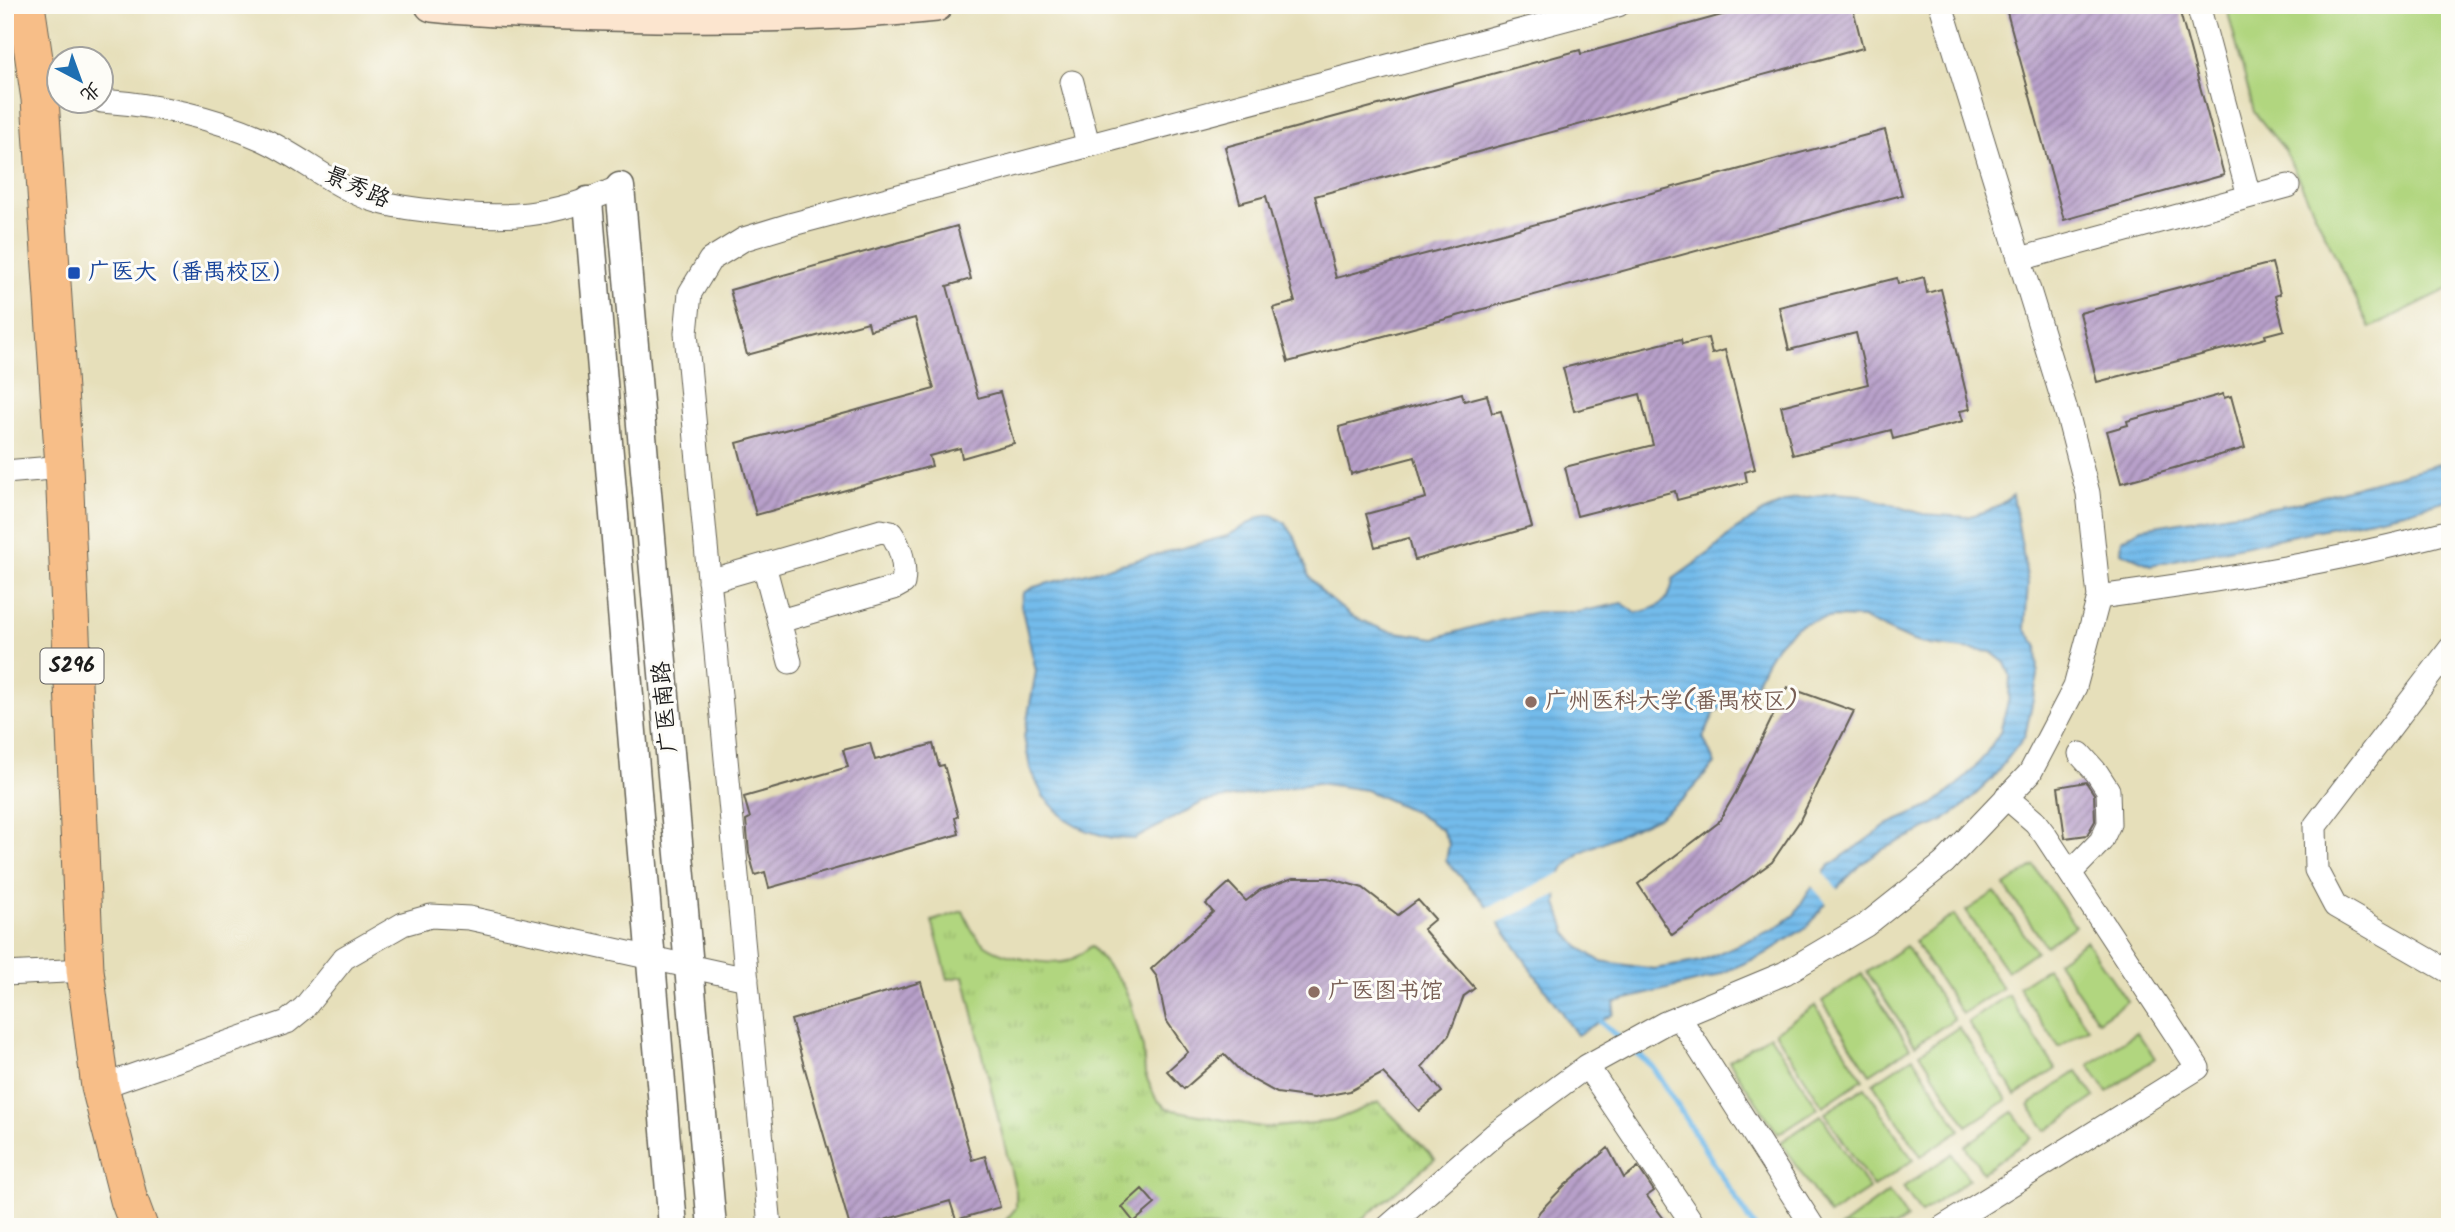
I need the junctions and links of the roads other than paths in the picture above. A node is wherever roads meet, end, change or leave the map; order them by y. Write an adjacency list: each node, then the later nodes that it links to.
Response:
1 (26, 5): 8 (main road, S296)
2 (432, 5): 3 (main road)
3 (936, 5)
4 (1618, 5): 11 (street)
5 (1941, 5): 16 (street)
6 (2198, 5): 14 (street)
7 (1072, 82): 11 (street)
8 (46, 83)
9 (116, 103): 15 (street, 景秀路)
10 (51, 116): 17 (main road, S296)
11 (1088, 144): 21 (street)
12 (2288, 186): 14 (street)
13 (620, 187): 15 (street, 景秀路); 38 (street, 广医南路)
14 (2249, 196): 16 (street)
15 (588, 201): 37 (street, 广医南路)
16 (2020, 259): 22 (street)
17 (64, 467): 18 (street); 29 (main road, S296)
18 (5, 472)
19 (2450, 531): 22 (street)
20 (764, 565): 21 (street); 23 (street); 23 (street)
21 (709, 581): 32 (street)
22 (2099, 597): 27 (street)
23 (780, 621): 25 (street)
24 (2450, 649): 30 (street)
25 (790, 662)
26 (2080, 754): 28 (street)
27 (2006, 797): 28 (street); 33 (street)
28 (2070, 873): 43 (street)
29 (85, 970): 31 (street); 35 (main road, S296)
30 (2450, 972)
31 (5, 974)
32 (747, 979): 35 (street); 39 (street)
33 (1672, 1020): 34 (street); 42 (street)
34 (1587, 1066): 40 (street); 41 (street)
35 (100, 1087): 36 (main road, S296)
36 (139, 1227)
37 (673, 1227)
38 (712, 1227)
39 (770, 1227)
40 (1388, 1227)
41 (1695, 1227)
42 (1813, 1227)
43 (1944, 1227)

